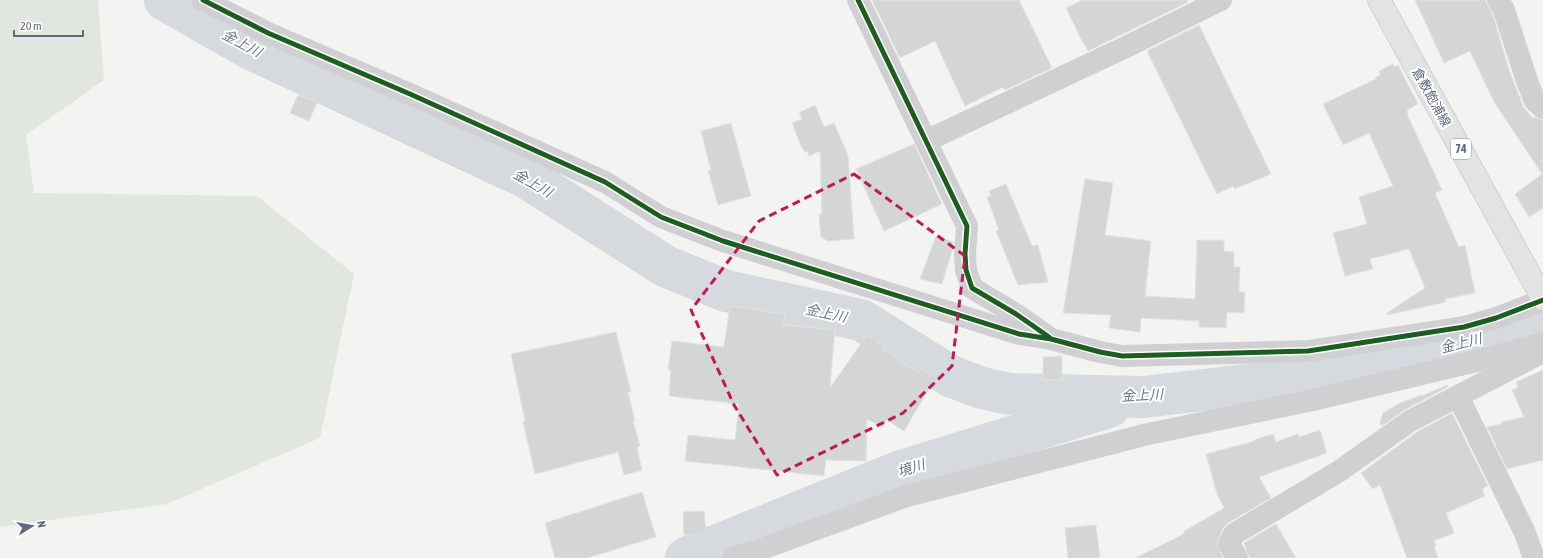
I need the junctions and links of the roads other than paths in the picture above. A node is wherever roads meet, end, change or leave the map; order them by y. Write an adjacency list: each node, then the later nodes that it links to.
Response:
1 (204, 0): 9 (street)
2 (858, 0): 7 (street)
3 (1221, 0): 7 (street)
4 (1379, 0): 8 (main road, 倉敷飽浦線 / 74)
5 (1498, 0): 6 (street)
6 (1543, 108)
7 (926, 141): 9 (street)
8 (1543, 299): 9 (street)
9 (1051, 339)
10 (1543, 343): 13 (street)
11 (1543, 351): 12 (street)
12 (1458, 396): 15 (street); 16 (street)
13 (757, 555): 14 (street)
14 (733, 558)
15 (1237, 558)
16 (1534, 558)

